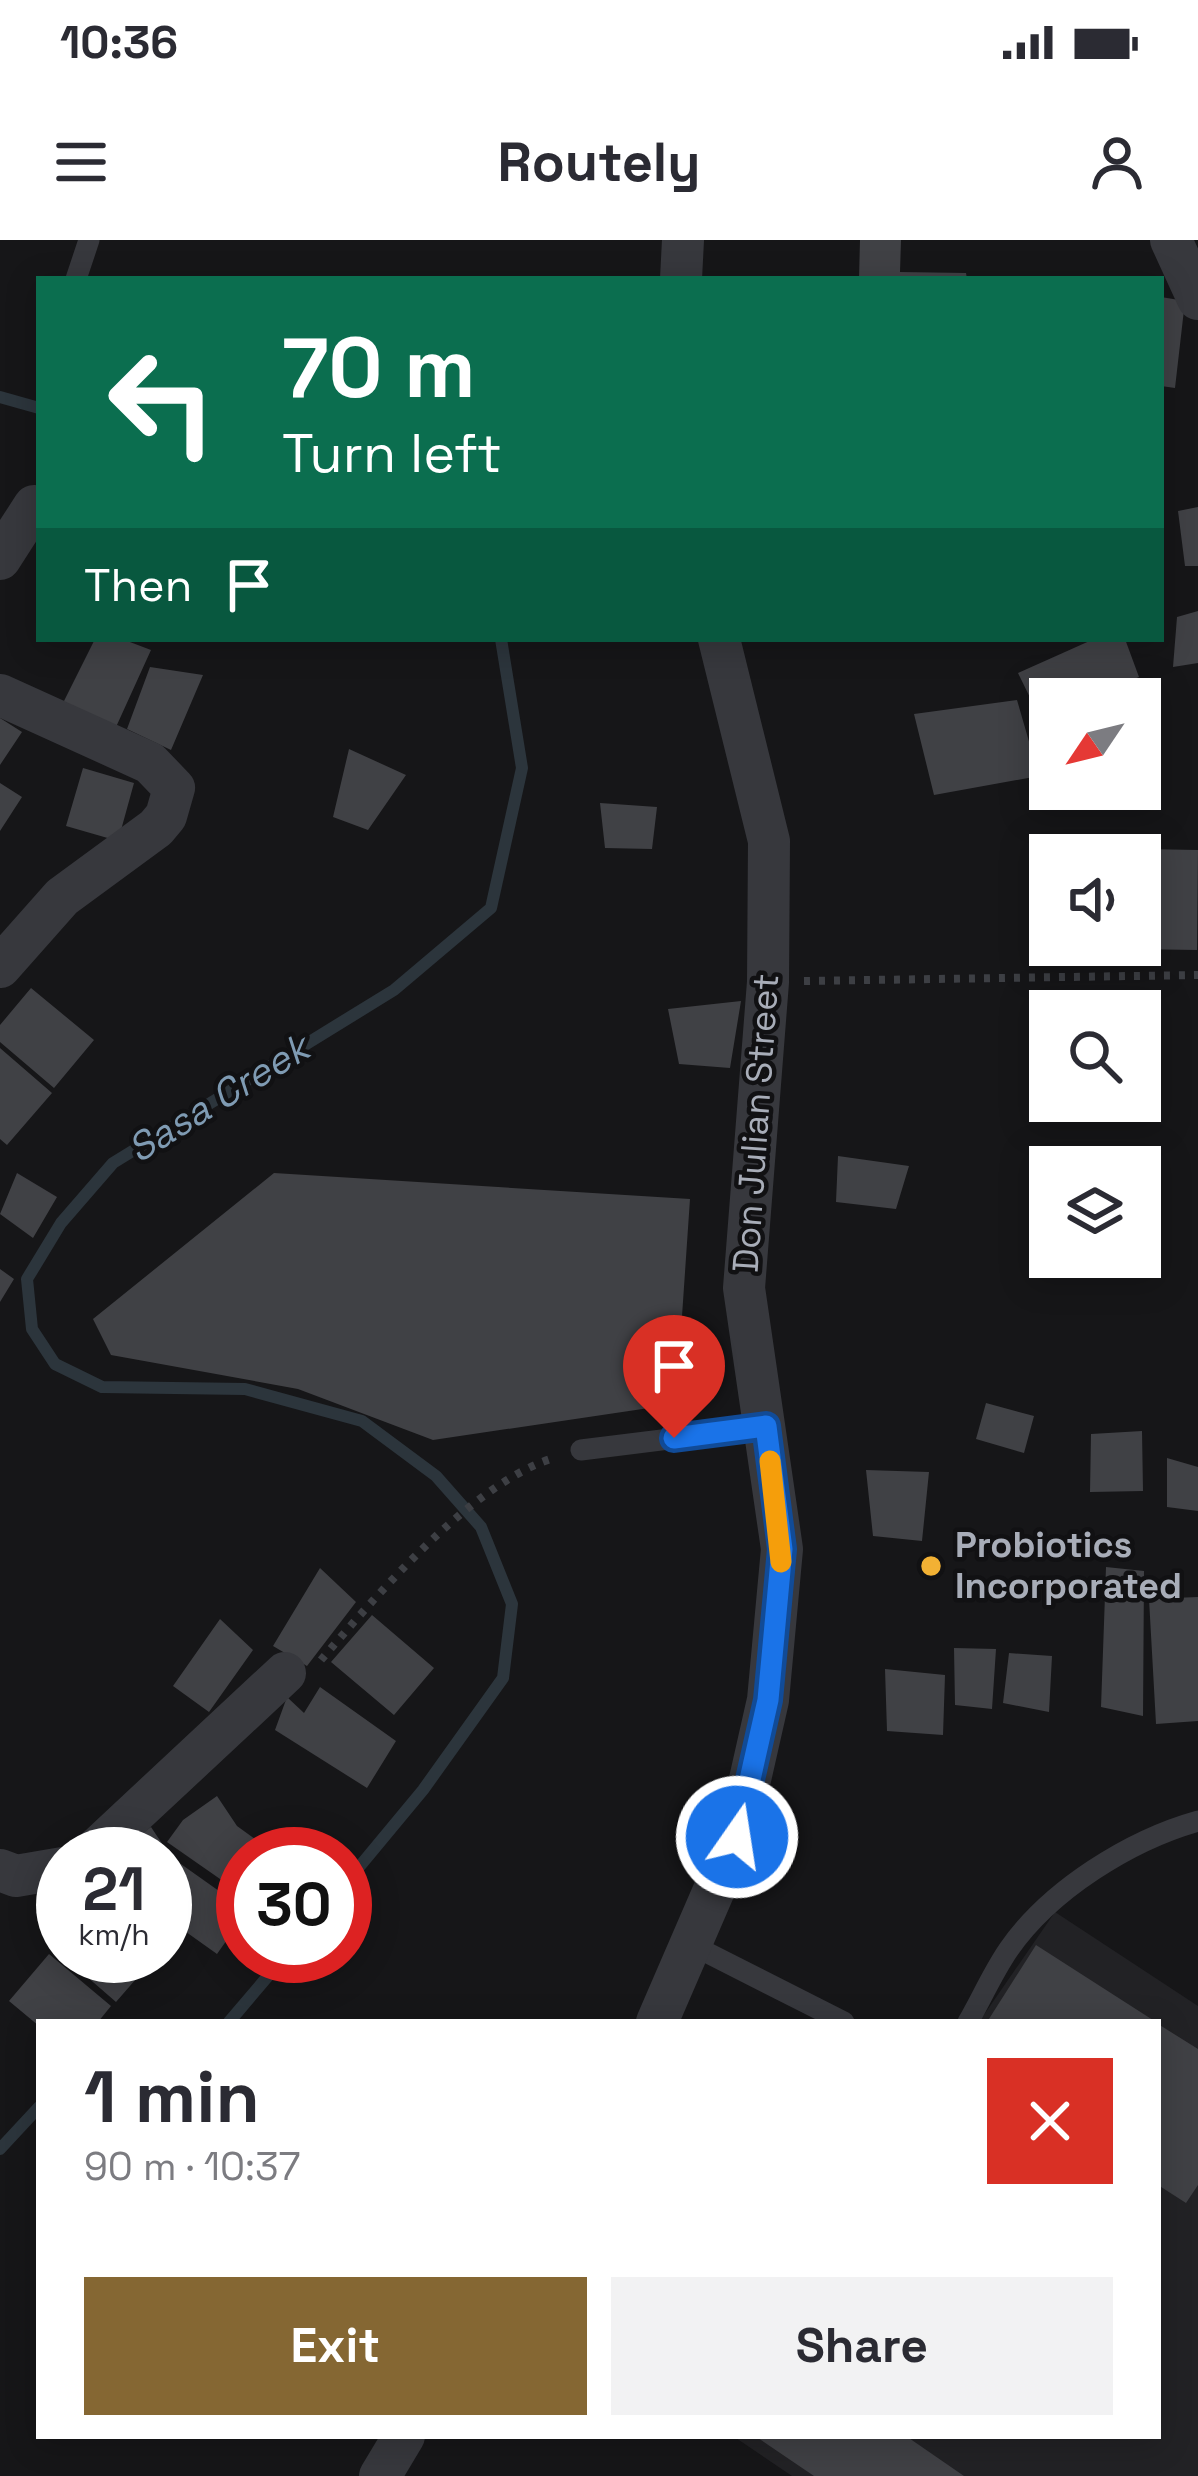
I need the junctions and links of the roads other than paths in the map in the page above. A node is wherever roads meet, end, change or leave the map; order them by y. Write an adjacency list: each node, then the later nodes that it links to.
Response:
1 (89, 240): 4 (lane)
2 (683, 240): 5 (street)
3 (1171, 240): 6 (street)
4 (77, 276)
5 (681, 276)
6 (1198, 299)
7 (34, 506): 8 (street)
8 (0, 559)
9 (719, 642): 12 (street, Don Julian Street)
10 (0, 695): 11 (street)
11 (0, 968)
12 (766, 1426): 13 (lane); 19 (street, Don Julian Street)
13 (581, 1450)
14 (285, 1673): 16 (street)
15 (1198, 1821): 22 (lane)
16 (120, 1827)
17 (0, 1870): 18 (street)
18 (36, 1873)
19 (694, 1946): 20 (street, Don Julian Street); 21 (lane)
20 (658, 2019)
21 (838, 2019)
22 (970, 2019)
23 (402, 2439): 24 (street)
24 (380, 2476)

